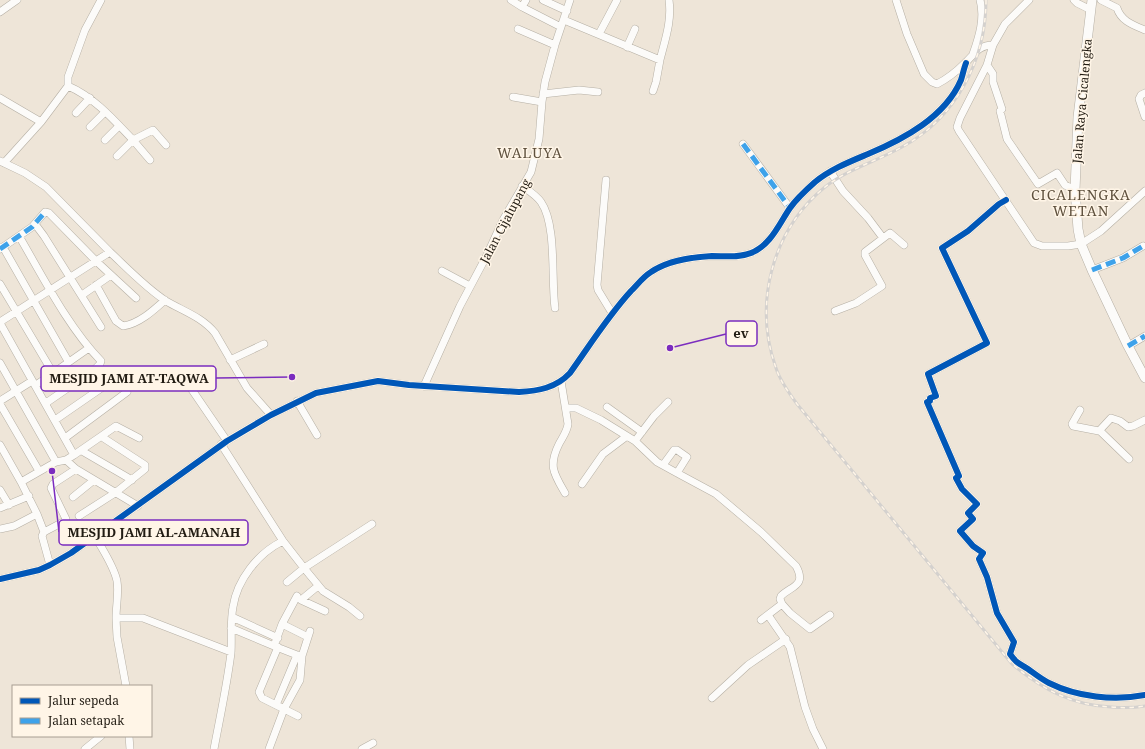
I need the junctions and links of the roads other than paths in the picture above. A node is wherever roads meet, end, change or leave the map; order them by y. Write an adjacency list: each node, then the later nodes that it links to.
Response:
1 (17, 0): 18 (street)
2 (100, 0): 31 (street)
3 (511, 0): 15 (street)
4 (526, 0): 15 (street)
5 (543, 0): 17 (street)
6 (570, 0): 17 (street, Jalan Cijalupang)
7 (617, 0): 23 (street)
8 (669, 0): 28 (street)
9 (896, 0): 29 (street)
10 (980, 0): 27 (street)
11 (1029, 0): 25 (street)
12 (1074, 0): 16 (street)
13 (1092, 0): 16 (main road, Jalan Raya Cicalengka)
14 (1101, 0): 22 (street)
15 (522, 7): 19 (street)
16 (1091, 10): 55 (main road, Jalan Raya Cicalengka)
17 (567, 11): 19 (street, Jalan Cijalupang)
18 (0, 12)
19 (562, 23): 23 (street); 24 (street, Jalan Cijalupang)
20 (518, 29): 24 (street)
21 (635, 29): 26 (street)
22 (1145, 30)
23 (600, 34): 26 (street)
24 (555, 45): 38 (street, Jalan Cijalupang)
25 (993, 45): 27 (street); 30 (street)
26 (627, 47): 28 (street)
27 (972, 55): 29 (street)
28 (660, 60): 32 (street)
29 (966, 63): 52 (street)
30 (987, 64): 55 (street); 57 (street)
31 (68, 86): 37 (street); 42 (street)
32 (653, 91)
33 (598, 92): 38 (street)
34 (1145, 93): 41 (street)
35 (513, 97): 38 (street)
36 (0, 98): 42 (street)
37 (90, 98): 39 (street); 40 (street)
38 (542, 98): 54 (street, Jalan Cijalupang)
39 (105, 112): 43 (street); 44 (street)
40 (76, 113)
41 (1145, 117)
42 (41, 122): 51 (street)
43 (118, 126): 45 (street); 46 (street)
44 (90, 127)
45 (104, 140)
46 (132, 140): 48 (street); 49 (street); 50 (street)
47 (743, 144): 58 (street)
48 (166, 145)
49 (117, 156)
50 (150, 160)
51 (2, 162): 66 (street)
52 (830, 171): 58 (street); 61 (street)
53 (606, 180): 83 (street)
54 (522, 186): 74 (street, Jalan Cijalupang); 80 (street)
55 (1075, 190): 62 (main road, Jalan Raya Cicalengka)
56 (1145, 192): 62 (street)
57 (1006, 200): 62 (street); 173 (street)
58 (790, 208): 83 (street)
59 (35, 224): 60 (street); 67 (street); 71 (street)
60 (19, 236): 65 (street); 75 (street)
61 (883, 238): 63 (street); 81 (street)
62 (1081, 244): 68 (main road, Jalan Raya Cicalengka)
63 (904, 245)
64 (1143, 246): 68 (street)
65 (1, 248): 79 (street)
66 (110, 252): 67 (street); 78 (street)
67 (96, 261): 70 (street); 71 (street)
68 (1092, 270): 88 (main road, Jalan Raya Cicalengka)
69 (442, 271): 74 (street)
70 (111, 275): 73 (street); 77 (street)
71 (71, 278): 75 (street); 76 (street)
72 (0, 284): 82 (street)
73 (96, 285): 76 (street); 78 (street)
74 (470, 286): 99 (street, Jalan Cijalupang)
75 (51, 291): 79 (street); 89 (street)
76 (82, 295): 85 (street)
77 (136, 298)
78 (166, 300): 90 (street)
79 (34, 301): 82 (street); 91 (street)
80 (554, 308)
81 (835, 311)
82 (16, 312): 84 (street); 93 (street)
83 (612, 313): 96 (street)
84 (0, 323): 97 (street)
85 (101, 327)
86 (1145, 336): 88 (street)
87 (264, 344): 90 (street)
88 (1128, 346): 94 (main road, Jalan Raya Cicalengka)
89 (88, 348): 91 (street); 105 (street)
90 (230, 360): 110 (street)
91 (68, 361): 93 (street)
92 (0, 363): 100 (street)
93 (53, 374): 97 (street)
94 (1145, 378)
95 (113, 380): 111 (street)
96 (561, 381): 99 (street); 108 (street)
97 (34, 383): 100 (street); 105 (street)
98 (188, 384): 121 (street)
99 (424, 386): 103 (street)
100 (16, 391): 102 (street); 127 (street)
101 (127, 392): 118 (street)
102 (0, 400)
103 (297, 401): 110 (street); 115 (street)
104 (668, 402): 114 (street)
105 (46, 403): 111 (street)
106 (0, 404): 130 (street)
107 (608, 407): 114 (street)
108 (566, 408): 116 (street); 138 (street)
109 (1080, 410): 113 (street)
110 (271, 415): 121 (street)
111 (55, 420): 118 (street)
112 (1145, 420): 113 (street)
113 (1100, 431): 125 (street)
114 (642, 432): 120 (street)
115 (317, 435)
116 (627, 436): 120 (street); 135 (street)
117 (102, 437): 119 (street); 123 (street); 133 (street)
118 (65, 438): 124 (street)
119 (139, 438)
120 (635, 441): 128 (street)
121 (224, 443): 142 (street); 150 (street)
122 (0, 446): 134 (street)
123 (82, 450): 124 (street); 133 (street)
124 (74, 455): 126 (street)
125 (1129, 459)
126 (66, 460): 127 (street); 129 (street)
127 (56, 462): 130 (street)
128 (663, 465): 131 (street); 131 (street)
129 (76, 469): 132 (street); 148 (street)
130 (38, 471): 134 (street)
131 (676, 473): 157 (street)
132 (94, 480): 137 (street); 140 (street)
133 (132, 480): 137 (street)
134 (21, 482): 139 (street)
135 (582, 484)
136 (0, 490): 141 (street)
137 (115, 493): 142 (street); 145 (street)
138 (565, 494)
139 (29, 496): 141 (street); 144 (street)
140 (73, 497)
141 (9, 505): 143 (street)
142 (138, 506): 149 (street)
143 (0, 508)
144 (37, 514): 147 (street); 148 (street)
145 (80, 516)
146 (372, 524): 152 (street)
147 (0, 529)
148 (44, 532): 151 (street)
149 (95, 536): 151 (street); 163 (street)
150 (283, 541): 152 (street); 162 (street)
151 (50, 565): 153 (street)
152 (304, 568): 154 (street); 155 (street)
153 (0, 579)
154 (287, 582)
155 (318, 586): 158 (street); 160 (street)
156 (297, 596): 165 (street)
157 (782, 604): 159 (street); 161 (street)
158 (325, 611)
159 (768, 615): 164 (street); 168 (street)
160 (360, 616)
161 (830, 616)
162 (232, 617): 166 (street); 167 (street)
163 (116, 618): 170 (street); 172 (street)
164 (762, 620)
165 (282, 624): 167 (street); 171 (street)
166 (231, 628): 169 (street); 170 (street)
167 (278, 638): 169 (street)
168 (786, 639): 174 (street); 186 (street)
169 (276, 646): 171 (street); 175 (street)
170 (231, 652): 183 (street)
171 (299, 655): 175 (street); 176 (street)
172 (126, 685)
173 (1145, 695)
174 (712, 698)
175 (276, 705): 176 (street)
176 (284, 708): 177 (street); 184 (street)
177 (298, 716)
178 (100, 737): 181 (street)
179 (129, 737): 182 (street)
180 (373, 742): 185 (street)
181 (85, 749)
182 (130, 749)
183 (214, 749)
184 (269, 749)
185 (362, 749)
186 (823, 749)

